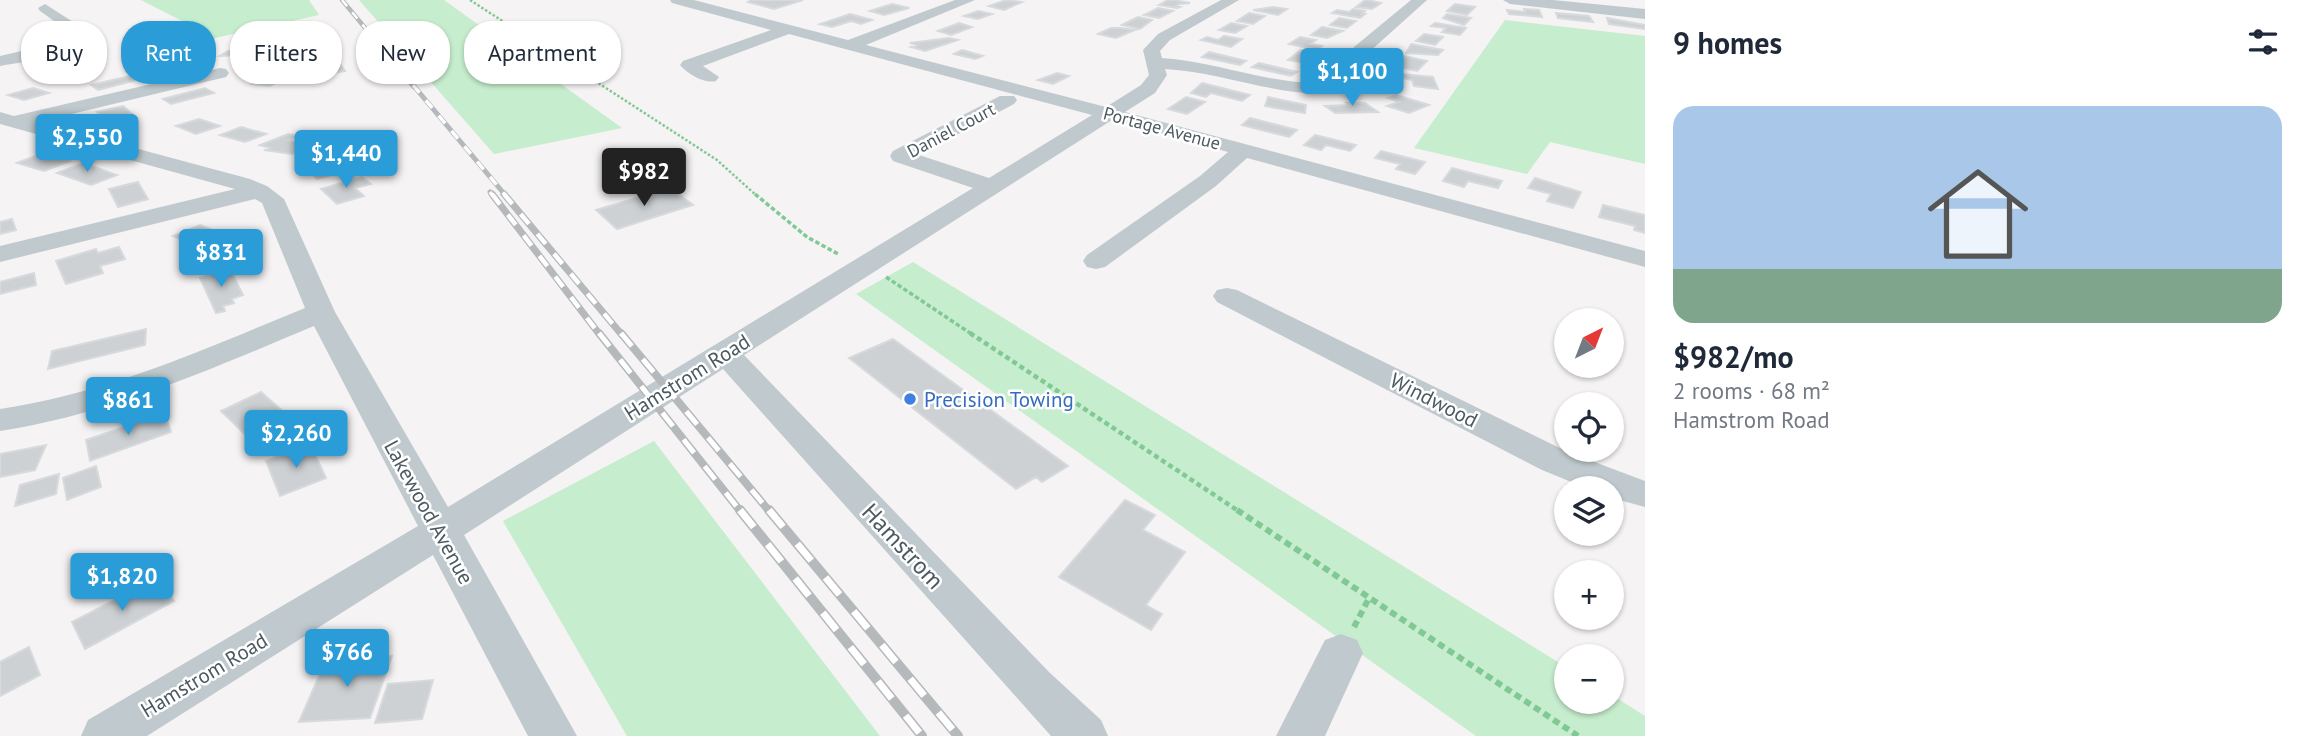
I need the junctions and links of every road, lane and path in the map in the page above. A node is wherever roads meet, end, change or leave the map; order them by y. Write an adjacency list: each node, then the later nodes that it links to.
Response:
1 (470, 0): 25 (path)
2 (677, 0): 7 (street, Portage Avenue)
3 (968, 0): 11 (street)
4 (1232, 0): 13 (street, Hamstrom Road)
5 (1420, 0): 13 (street)
6 (1510, 0): 9 (street)
7 (728, 7): 10 (street, Portage Avenue)
8 (46, 8): 12 (street)
9 (1645, 14)
10 (788, 29): 11 (street, Portage Avenue); 15 (street)
11 (850, 45): 17 (street, Portage Avenue)
12 (0, 61)
13 (1154, 63): 17 (street, Hamstrom Road)
14 (220, 73): 18 (street)
15 (710, 77)
16 (1007, 100): 20 (street, Daniel Court)
17 (1107, 113): 19 (street, Portage Avenue); 20 (street, Hamstrom Road)
18 (4, 122): 21 (street)
19 (1243, 150): 23 (street, Portage Avenue); 24 (street)
20 (990, 186): 25 (street, Hamstrom Road)
21 (259, 191): 22 (street); 27 (street, Lakewood Avenue)
22 (0, 254)
23 (1645, 259)
24 (1096, 261)
25 (863, 265): 28 (street, Hamstrom Road); 37 (path)
26 (1227, 296): 30 (street, Windwood)
27 (321, 312): 29 (street); 31 (street, Lakewood Avenue)
28 (725, 353): 31 (street, Hamstrom Road); 35 (street, Hamstrom)
29 (0, 420)
30 (1645, 494)
31 (440, 531): 33 (street, Hamstrom Road); 34 (street, Lakewood Avenue)
32 (1341, 653): 36 (street)
33 (105, 736)
34 (553, 736)
35 (1084, 736)
36 (1300, 736)
37 (1577, 736)

